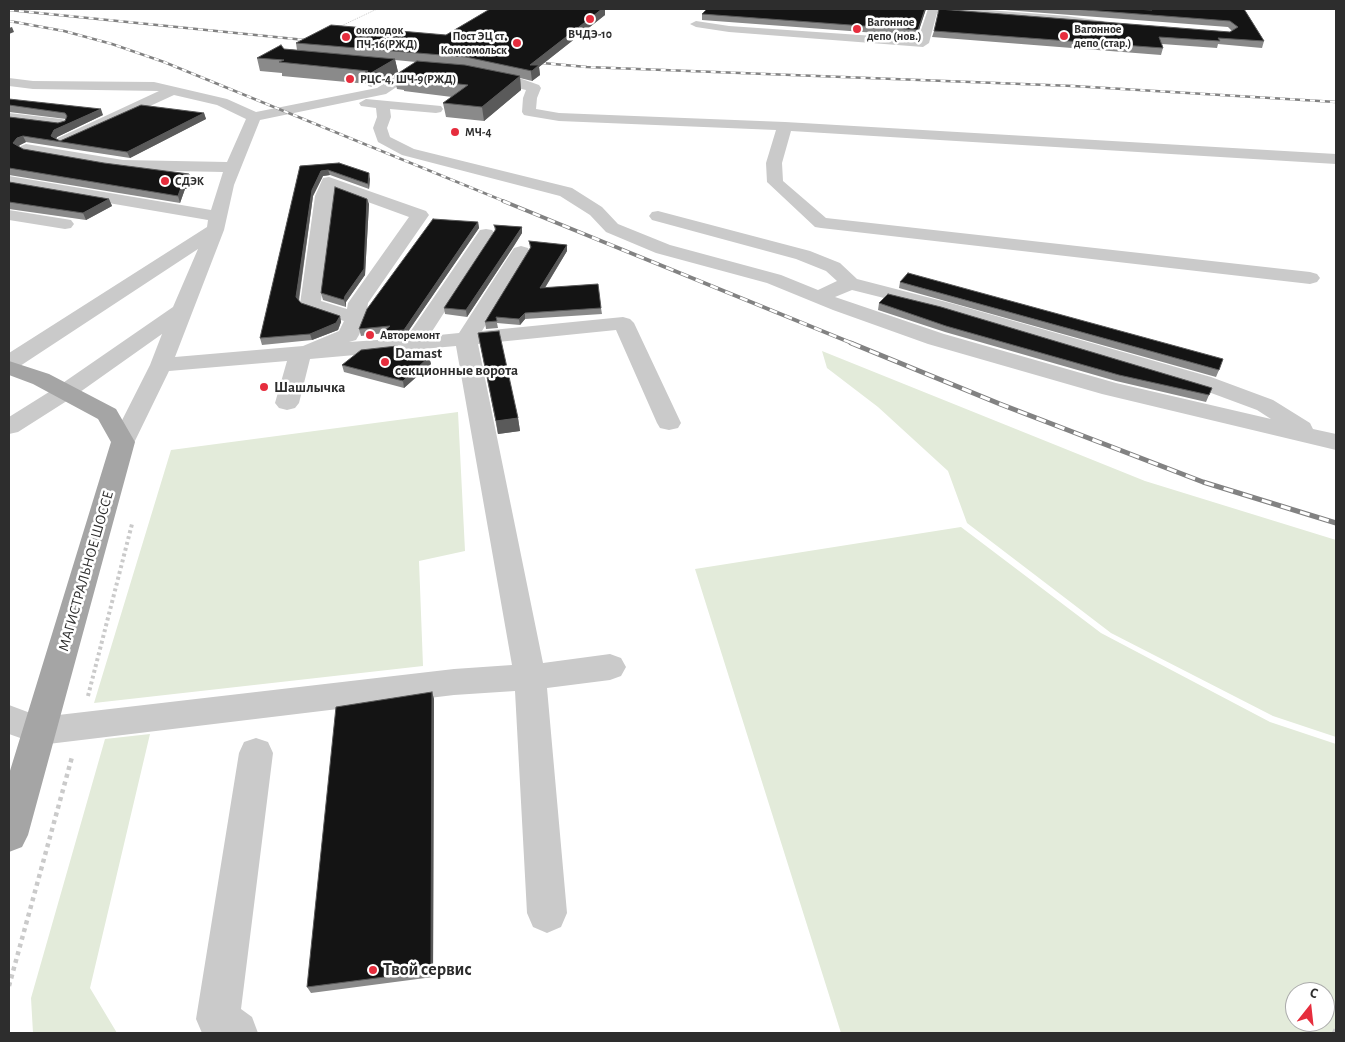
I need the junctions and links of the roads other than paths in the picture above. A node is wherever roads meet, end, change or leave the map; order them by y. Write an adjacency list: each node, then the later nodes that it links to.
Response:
1 (933, 9): 2 (street); 3 (street)
2 (696, 24)
3 (1119, 25)
4 (397, 66): 5 (street)
5 (416, 68): 6 (street); 10 (street)
6 (442, 70)
7 (467, 72): 16 (street)
8 (9, 82): 9 (street)
9 (171, 91): 14 (street); 17 (street)
10 (332, 101): 11 (street); 14 (street)
11 (382, 105): 12 (street); 30 (street)
12 (436, 109)
13 (9, 117): 15 (street)
14 (254, 117): 20 (street)
15 (61, 123)
16 (784, 126): 19 (street); 28 (street)
17 (63, 140)
18 (22, 143): 20 (street)
19 (1336, 160)
20 (234, 167): 24 (street)
21 (9, 181): 24 (street)
22 (9, 215): 25 (street)
23 (658, 216): 29 (street)
24 (217, 223): 31 (street); 36 (street)
25 (66, 224)
26 (486, 234): 34 (street)
27 (521, 252): 33 (street)
28 (1310, 278)
29 (850, 283): 30 (street); 43 (street)
30 (818, 298): 43 (street)
31 (182, 310): 37 (street); 39 (street)
32 (356, 318): 32 (street); 35 (street)
33 (466, 339): 34 (street); 41 (street); 47 (street)
34 (413, 344): 35 (street)
35 (303, 354): 37 (street); 40 (street)
36 (9, 363)
37 (161, 365): 44 (street)
38 (9, 368): 39 (main road)
39 (66, 392): 42 (street); 44 (main road)
40 (286, 403)
41 (669, 423)
42 (9, 427)
43 (1315, 438): 45 (street)
44 (123, 442): 49 (main road, МАГИСТРАЛЬНОЕ ШОССЕ)
45 (1336, 442)
46 (610, 667): 47 (street)
47 (530, 676): 49 (street); 52 (street)
48 (9, 719): 49 (street)
49 (40, 731): 51 (main road, МАГИСТРАЛЬНОЕ ШОССЕ)
50 (256, 752): 53 (street)
51 (9, 835)
52 (547, 913)
53 (236, 1033)

